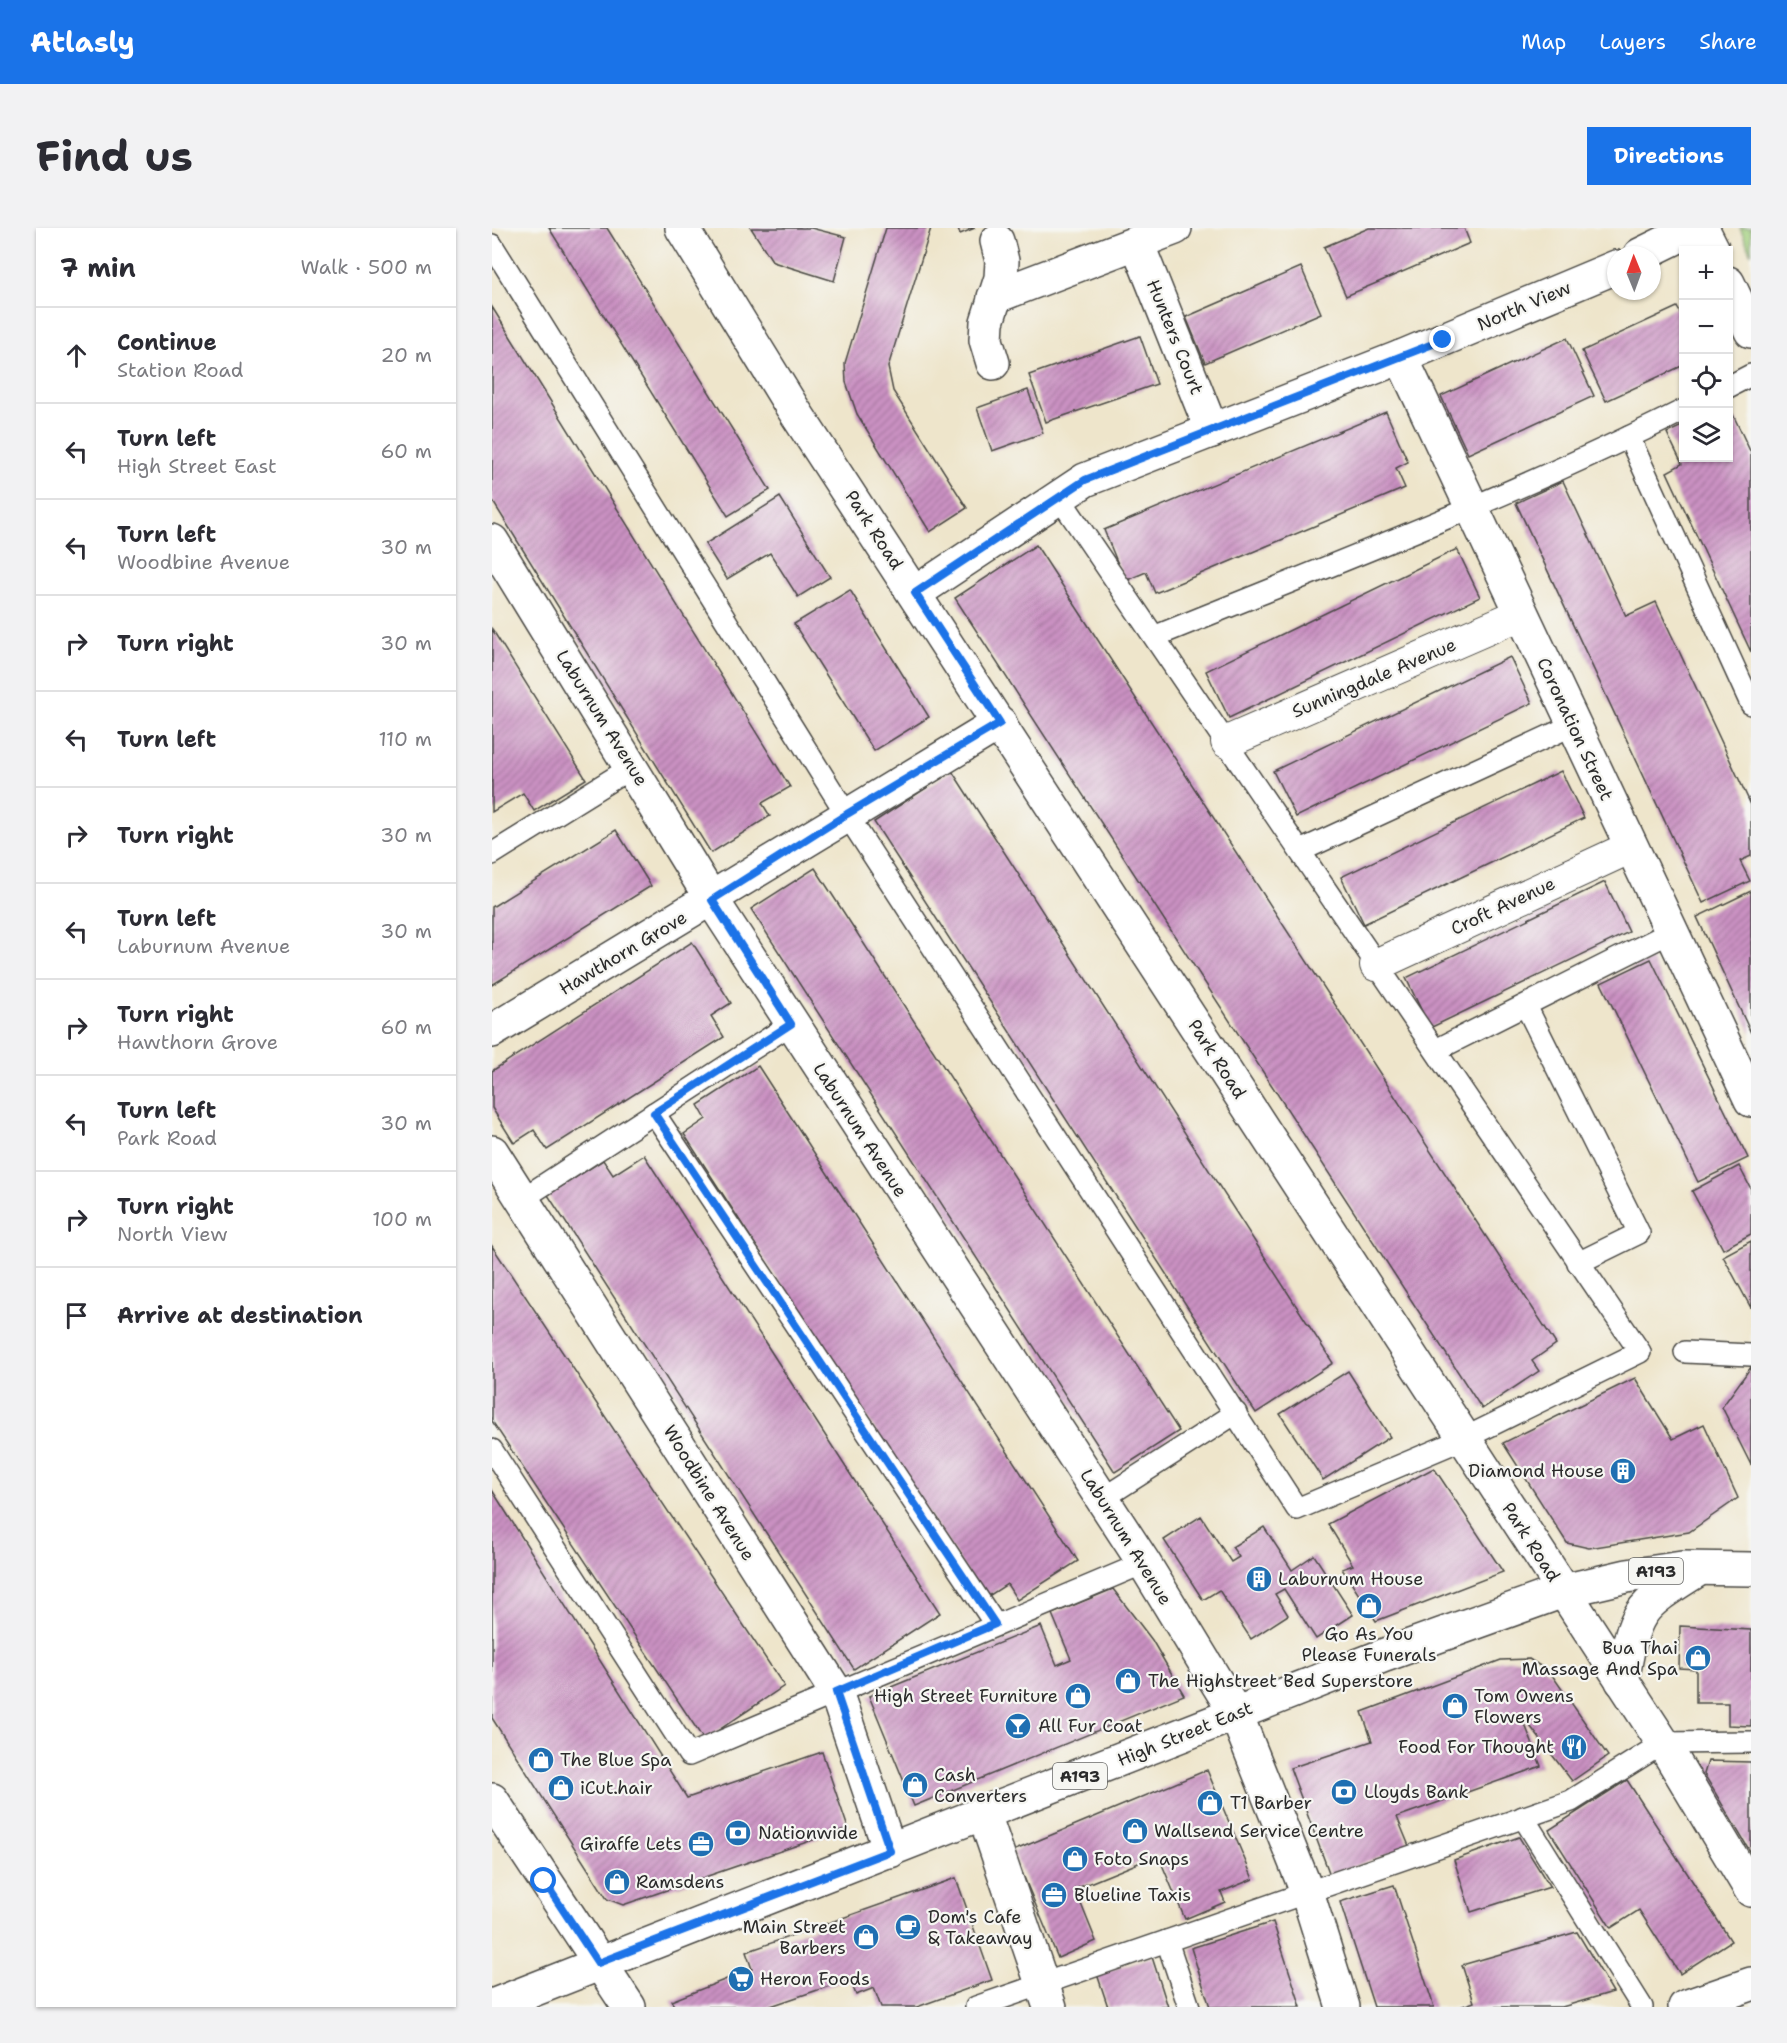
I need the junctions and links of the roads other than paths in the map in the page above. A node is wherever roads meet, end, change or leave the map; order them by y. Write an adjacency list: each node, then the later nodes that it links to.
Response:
1 (682, 228): 24 (street, Park Road)
2 (1175, 228): 6 (street)
3 (1695, 228): 8 (street)
4 (1702, 228): 9 (street)
5 (997, 241): 12 (street)
6 (1137, 243): 12 (street); 19 (street, Hunters Court)
7 (492, 245): 32 (lane)
8 (1658, 246)
9 (1711, 246)
10 (1607, 271): 14 (street, North View)
11 (1733, 294): 13 (street)
12 (994, 297): 15 (street)
13 (1751, 331)
14 (1401, 357): 19 (street, North View); 22 (street, Coronation Street)
15 (993, 363)
16 (1751, 375): 17 (lane)
17 (1733, 384)
18 (1679, 412): 20 (lane)
19 (1212, 430): 21 (street, North View)
20 (1629, 437): 22 (lane); 27 (lane)
21 (1059, 497): 24 (street, North View); 26 (lane)
22 (1470, 507): 25 (street, Coronation Street); 26 (lane)
23 (492, 541): 31 (street, Laburnum Avenue)
24 (915, 593): 28 (street, Park Road)
25 (1521, 614): 29 (street, Coronation Street); 30 (street, Sunningdale Avenue)
26 (1156, 636): 30 (lane)
27 (1751, 704)
28 (1000, 723): 32 (street, Hawthorn Grove); 51 (street, Park Road)
29 (1573, 724): 33 (street, Coronation Street); 34 (lane)
30 (1227, 742): 34 (lane)
31 (632, 767): 35 (lane); 36 (street, Laburnum Avenue)
32 (847, 814): 36 (street, Hawthorn Grove); 50 (lane)
33 (1631, 847): 37 (street, Coronation Street); 38 (street, Croft Avenue)
34 (1300, 851): 38 (lane)
35 (492, 854)
36 (712, 900): 40 (street, Laburnum Avenue); 41 (street, Hawthorn Grove)
37 (1671, 932): 39 (lane); 43 (street, Coronation Street)
38 (1376, 965): 42 (lane)
39 (1526, 1006): 42 (lane); 47 (lane)
40 (791, 1024): 44 (lane); 53 (street, Laburnum Avenue)
41 (492, 1031)
42 (1436, 1050): 47 (lane)
43 (1751, 1100)
44 (654, 1113): 46 (lane); 58 (lane)
45 (492, 1152): 46 (street, Woodbine Avenue)
46 (522, 1199): 60 (street, Woodbine Avenue)
47 (1578, 1263): 51 (lane)
48 (1685, 1352): 49 (lane)
49 (1751, 1355)
50 (1236, 1413): 51 (lane); 53 (lane)
51 (1463, 1439): 57 (street, Park Road)
52 (492, 1450): 60 (lane)
53 (1102, 1499): 54 (street, Laburnum Avenue)
54 (1144, 1563): 58 (lane); 61 (street, Laburnum Avenue)
55 (1703, 1567): 56 (street, High Street East / A193); 57 (street, High Street East / A193); 59 (street)
56 (1751, 1569)
57 (1563, 1591): 59 (street, Park Road); 61 (street, High Street East / A193)
58 (995, 1624): 60 (lane)
59 (1622, 1681): 63 (street, Park Road)
60 (836, 1692): 67 (street, Woodbine Avenue)
61 (1236, 1714): 65 (street, High Street East / A193); 69 (street, Laburnum Avenue)
62 (1751, 1742): 63 (lane)
63 (1663, 1743): 66 (lane); 68 (street, Park Road)
64 (492, 1800): 71 (street)
65 (984, 1814): 67 (street, High Street East / A193); 73 (street)
66 (1524, 1817): 69 (lane); 79 (lane)
67 (890, 1851): 71 (street, High Street East / A193)
68 (1751, 1890)
69 (1307, 1892): 70 (lane); 78 (street, Laburnum Avenue)
70 (1167, 1941): 73 (lane); 77 (lane)
71 (598, 1963): 74 (street, A193); 75 (street)
72 (1751, 1984): 80 (street)
73 (1046, 1996): 76 (lane)
74 (492, 2006)
75 (628, 2007)
76 (976, 2007)
77 (1188, 2007)
78 (1343, 2007)
79 (1642, 2007)
80 (1685, 2007)

